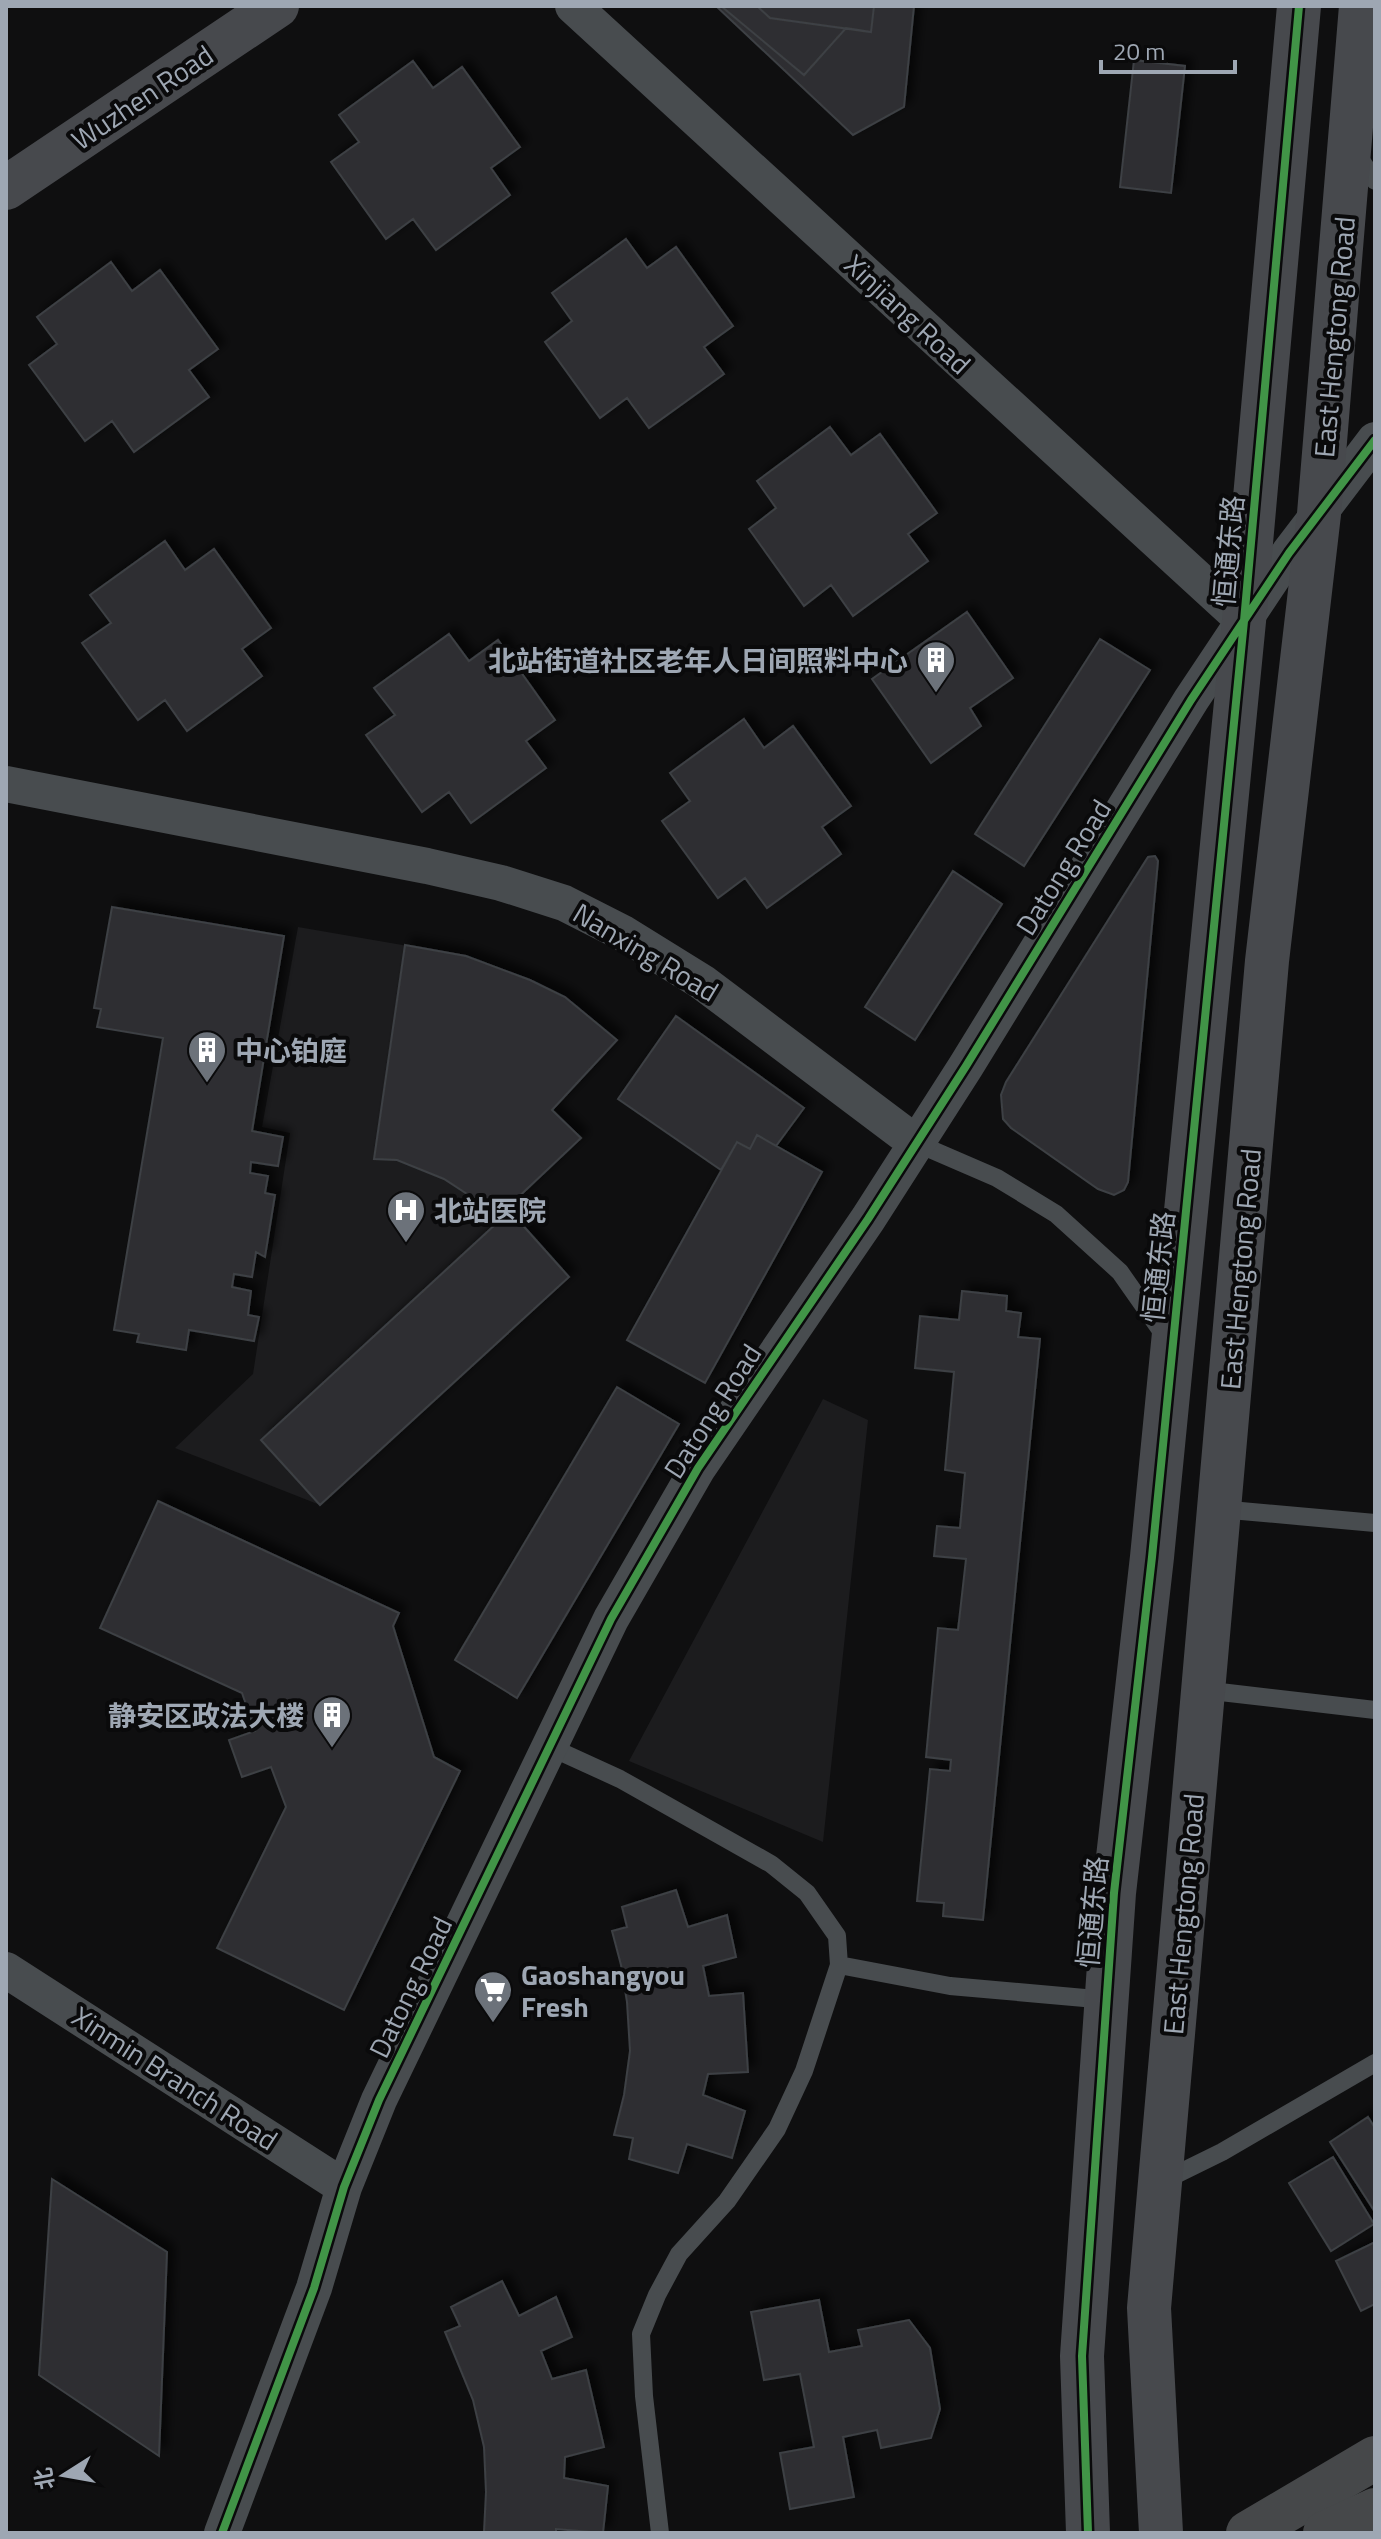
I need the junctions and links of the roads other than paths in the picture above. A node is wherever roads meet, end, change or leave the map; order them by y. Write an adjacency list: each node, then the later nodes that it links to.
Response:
1 (277, 6): 7 (main road, Wuzhen Road)
2 (573, 6): 10 (street, Xinjiang Road)
3 (1299, 6): 10 (main road, 恒通东路)
4 (1361, 6): 5 (main road, East Hengtong Road)
5 (1350, 144): 6 (lane); 9 (main road, East Hengtong Road)
6 (1375, 181)
7 (6, 188)
8 (1375, 440): 9 (street, Datong Road)
9 (1319, 514): 10 (street, Datong Road); 14 (main road, East Hengtong Road)
10 (1244, 621): 12 (street, Datong Road); 13 (main road, 恒通东路)
11 (6, 784): 12 (street, Nanxing Road)
12 (916, 1143): 13 (lane, Nanxing Road); 18 (street, Datong Road)
13 (1172, 1348): 21 (main road, 恒通东路)
14 (1219, 1509): 15 (lane); 16 (main road, East Hengtong Road)
15 (1375, 1523)
16 (1203, 1690): 17 (lane); 23 (main road, East Hengtong Road)
17 (1375, 1710)
18 (550, 1747): 19 (lane); 24 (street, Datong Road)
19 (839, 1965): 21 (lane); 29 (lane)
20 (6, 1970): 24 (street, Xinmin Branch Road)
21 (1107, 2000): 30 (main road, 恒通东路)
22 (1375, 2063): 23 (lane)
23 (1160, 2182): 31 (main road, East Hengtong Road)
24 (344, 2187): 28 (street, Datong Road)
25 (1375, 2458): 32 (main road)
26 (1375, 2510): 33 (main road)
27 (1375, 2525): 34 (street)
28 (222, 2533)
29 (660, 2533)
30 (1088, 2533)
31 (1161, 2533)
32 (1248, 2533)
33 (1325, 2533)
34 (1357, 2533)

